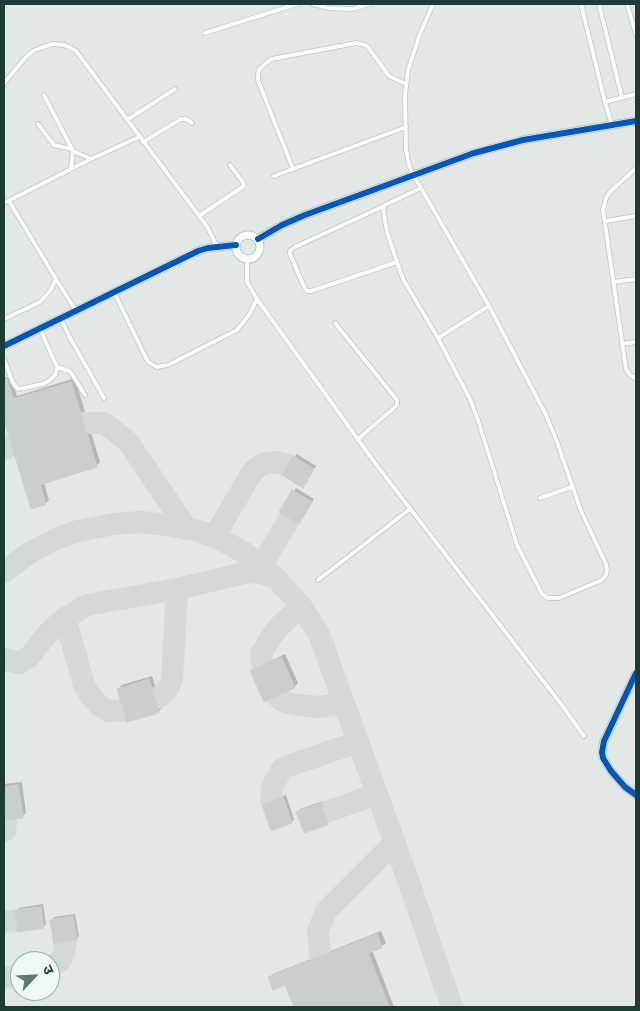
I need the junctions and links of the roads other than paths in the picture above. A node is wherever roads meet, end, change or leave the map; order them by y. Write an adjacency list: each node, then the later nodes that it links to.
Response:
1 (297, 4): 8 (lane)
2 (313, 4): 3 (lane)
3 (369, 4)
4 (433, 4): 11 (lane)
5 (581, 4): 16 (lane)
6 (600, 4): 15 (lane)
7 (627, 4): 9 (lane)
8 (205, 33)
9 (636, 34)
10 (4, 83): 17 (lane)
11 (406, 84): 22 (lane); 30 (lane)
12 (175, 89): 17 (lane)
13 (636, 94): 15 (lane)
14 (44, 95): 25 (lane)
15 (622, 98): 16 (lane)
16 (605, 102): 21 (lane)
17 (127, 120): 23 (lane)
18 (636, 121): 21 (street)
19 (192, 123): 24 (lane)
20 (38, 124): 25 (lane)
21 (612, 125): 31 (street)
22 (406, 128): 30 (lane); 31 (lane)
23 (139, 137): 24 (lane); 26 (lane)
24 (143, 142): 37 (lane)
25 (73, 150): 26 (lane); 29 (lane)
26 (91, 159): 29 (lane)
27 (230, 165): 37 (lane)
28 (636, 168): 39 (lane)
29 (70, 169): 34 (lane)
30 (293, 169): 32 (lane)
31 (413, 175): 33 (lane); 40 (street)
32 (274, 176)
33 (421, 188): 36 (lane); 50 (lane)
34 (9, 201): 35 (lane); 45 (lane)
35 (4, 203)
36 (385, 205): 44 (lane); 44 (lane)
37 (199, 216): 42 (lane)
38 (636, 216): 39 (lane)
39 (605, 221): 47 (lane)
40 (258, 239): 41 (street); 43 (street)
41 (236, 245): 42 (street); 43 (street)
42 (216, 247): 48 (street)
43 (247, 259): 49 (lane)
44 (397, 262): 56 (lane)
45 (56, 279): 51 (lane); 52 (lane)
46 (636, 279): 47 (lane)
47 (613, 282): 58 (lane)
48 (114, 292): 49 (lane); 51 (street)
49 (257, 299): 65 (lane)
50 (489, 306): 56 (lane); 66 (lane)
51 (76, 311): 53 (street)
52 (4, 319)
53 (61, 319): 55 (street); 64 (lane)
54 (335, 323): 65 (lane)
55 (40, 328): 59 (street); 61 (lane)
56 (438, 338): 66 (lane)
57 (636, 342): 58 (lane)
58 (622, 344): 62 (lane)
59 (4, 346)
60 (4, 359): 61 (lane)
61 (57, 367): 63 (lane)
62 (636, 379)
63 (85, 395)
64 (104, 398)
65 (358, 439): 68 (lane)
66 (572, 487): 67 (lane)
67 (540, 498)
68 (410, 509): 69 (lane); 71 (lane)
69 (318, 580)
70 (636, 673): 72 (street)
71 (584, 736)
72 (636, 795)

